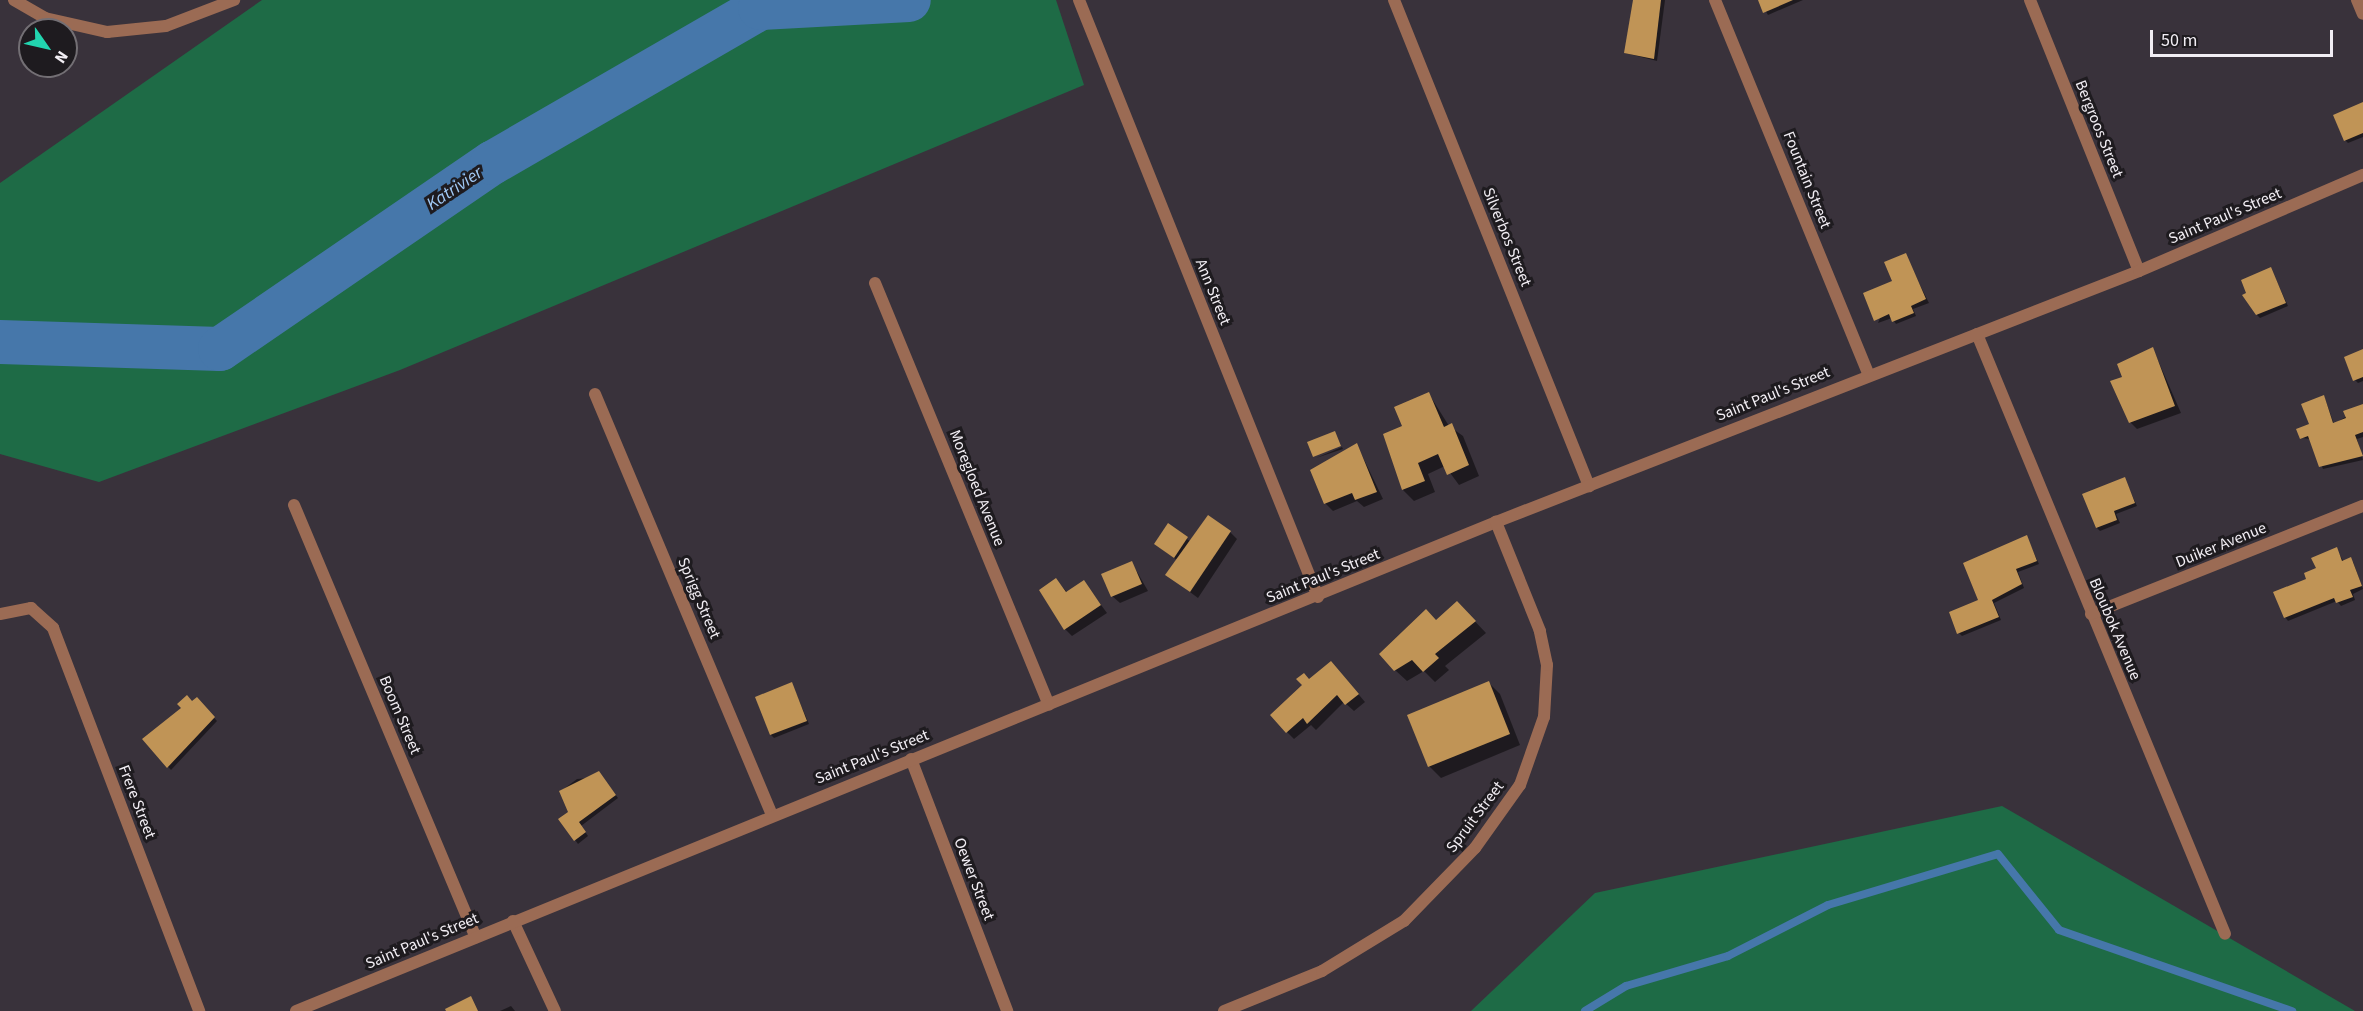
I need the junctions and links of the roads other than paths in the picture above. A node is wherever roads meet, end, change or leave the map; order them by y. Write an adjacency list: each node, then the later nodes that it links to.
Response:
1 (15, 0): 2 (street)
2 (234, 0)
3 (1079, 0): 19 (street, Ann Street)
4 (1394, 0): 15 (street, Silverbos Street)
5 (1715, 0): 13 (street, Fountain Street)
6 (2030, 0): 10 (street, Bergroos Street)
7 (2357, 0): 8 (street)
8 (2363, 14)
9 (2363, 175): 10 (street, Saint Paul's Street)
10 (2139, 271): 12 (street, Saint Paul's Street)
11 (874, 283): 22 (street, Moregloed Avenue)
12 (1977, 334): 13 (street, Saint Paul's Street); 21 (street, Bloubok Avenue)
13 (1868, 373): 15 (street, Saint Paul's Street)
14 (595, 394): 24 (street, Sprigg Street)
15 (1589, 486): 18 (street, Saint Paul's Street)
16 (294, 505): 27 (street, Boom Street)
17 (2363, 507): 21 (street, Duiker Avenue)
18 (1496, 522): 19 (street, Saint Paul's Street); 32 (street, Spruit Street)
19 (1318, 597): 22 (street, Saint Paul's Street)
20 (0, 614): 28 (street, Frere Street)
21 (2091, 614): 26 (street, Bloubok Avenue)
22 (1049, 705): 23 (street, Saint Paul's Street)
23 (911, 759): 24 (street, Saint Paul's Street); 31 (street, Oewer Street)
24 (772, 815): 25 (street, Saint Paul's Street)
25 (513, 921): 27 (street, Saint Paul's Street); 30 (street)
26 (2225, 934)
27 (476, 937): 29 (street, Saint Paul's Street)
28 (199, 1011)
29 (296, 1011)
30 (555, 1011)
31 (1007, 1011)
32 (1224, 1011)

